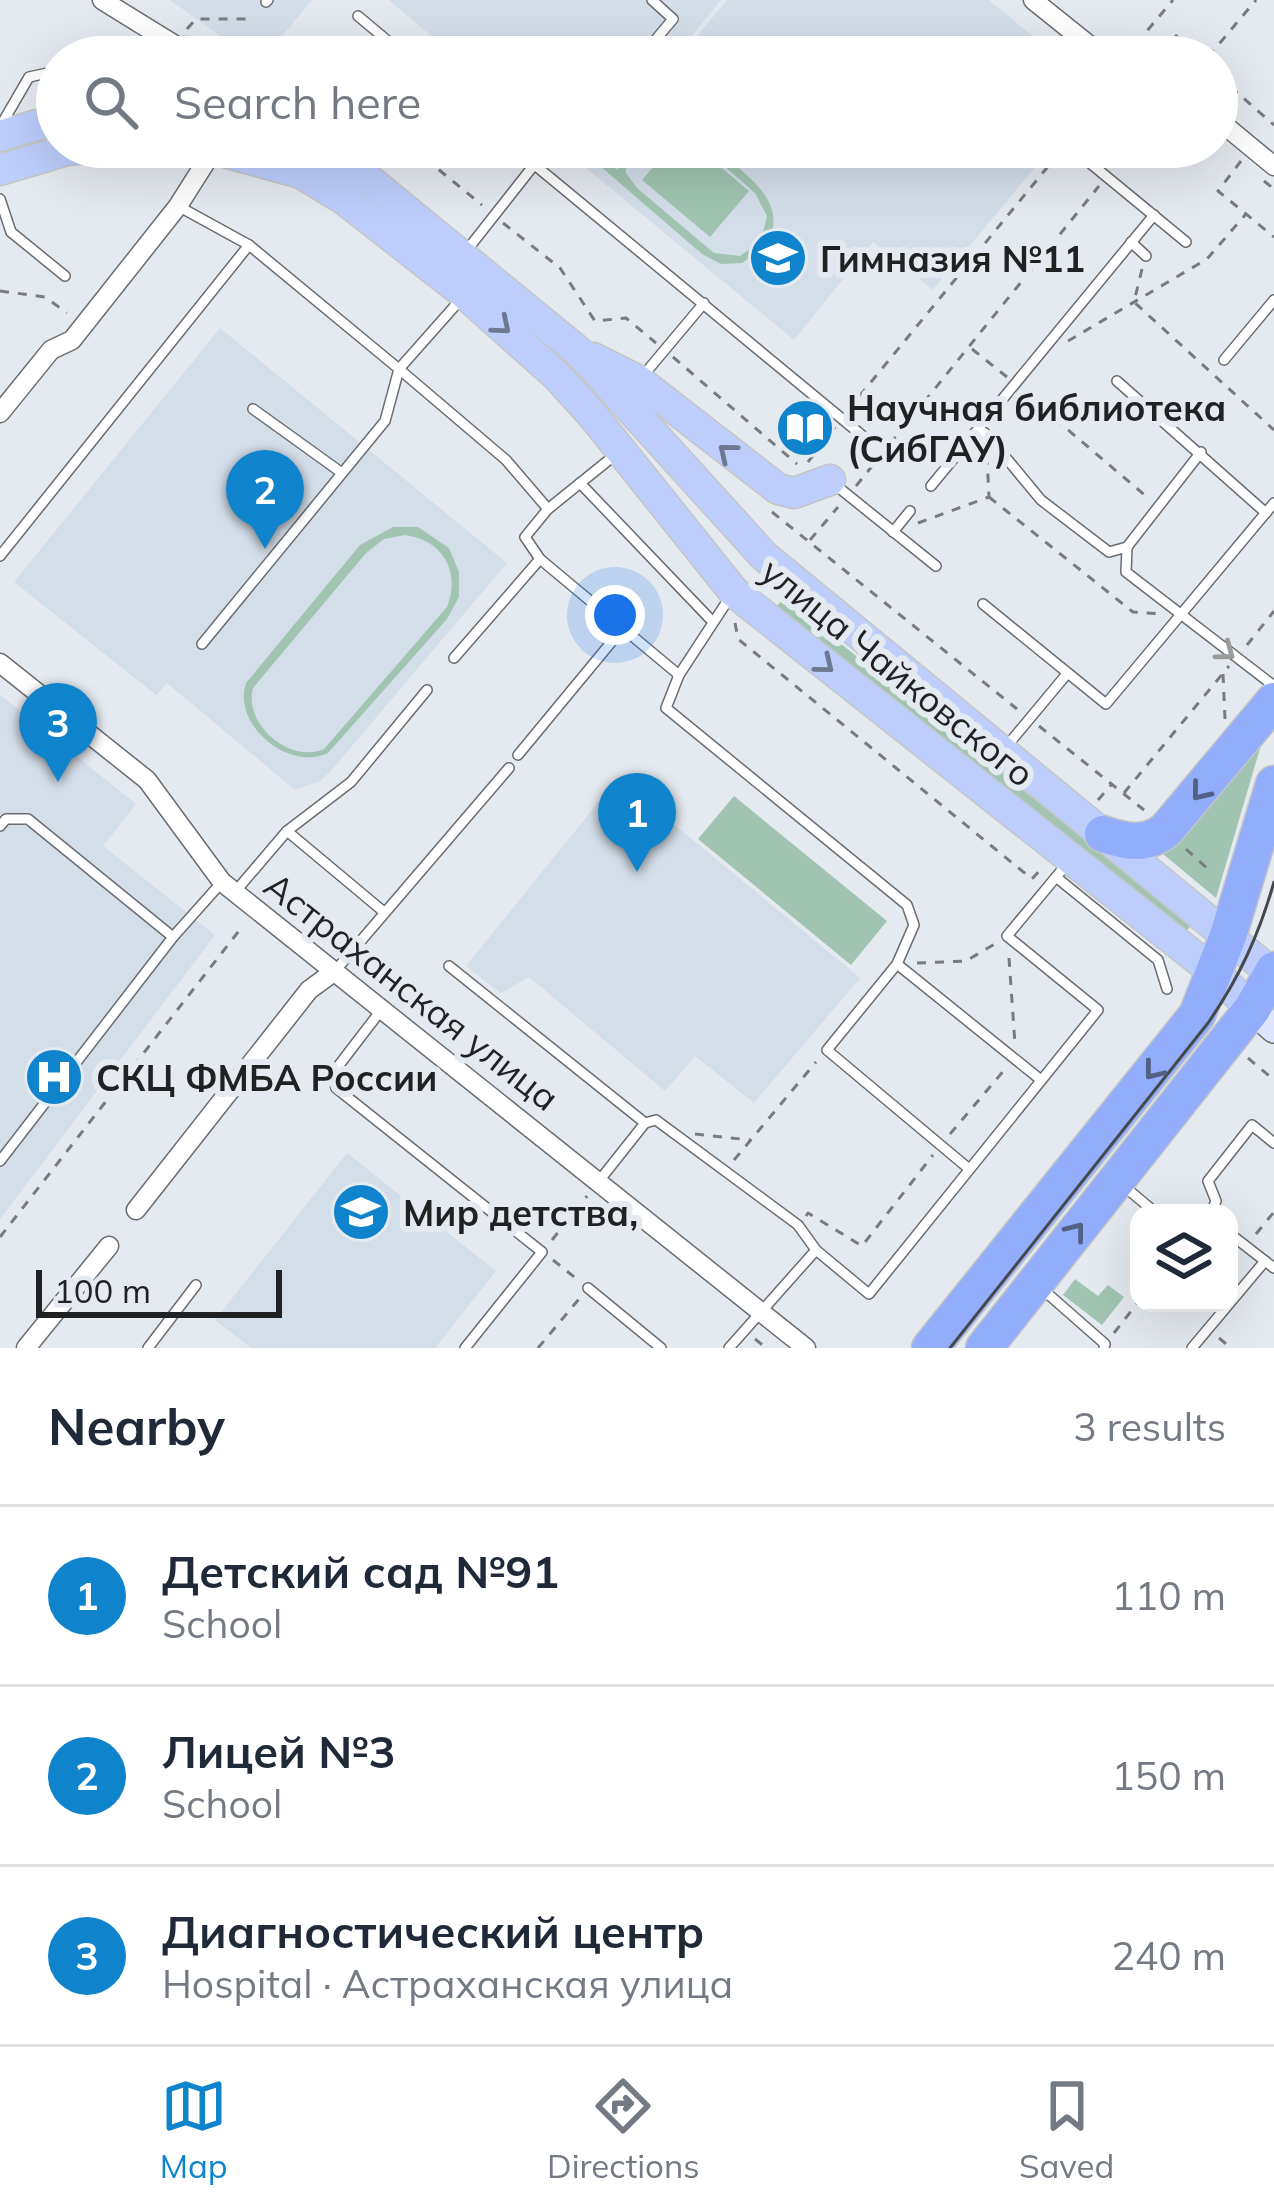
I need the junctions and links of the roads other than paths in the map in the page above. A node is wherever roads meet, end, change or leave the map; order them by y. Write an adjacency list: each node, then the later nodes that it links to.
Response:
1 (652, 0): 7 (lane)
2 (1033, 0): 8 (street)
3 (110, 2): 5 (street)
4 (358, 16): 6 (lane)
5 (165, 36)
6 (381, 36)
7 (659, 36)
8 (1078, 36)
9 (36, 76): 11 (lane)
10 (36, 125): 12 (main road)
11 (0, 127)
12 (0, 136)
13 (1238, 136): 15 (street)
14 (36, 159): 23 (main road)
15 (1274, 166)
16 (192, 168): 26 (street)
17 (281, 168): 24 (main road)
18 (336, 168): 24 (main road)
19 (348, 168): 24 (street)
20 (531, 168): 33 (lane)
21 (538, 168): 38 (lane)
22 (1096, 168): 27 (lane)
23 (0, 170)
24 (357, 190): 33 (main road, улица Чайковского); 36 (main road, улица Чайковского)
25 (0, 200): 28 (lane)
26 (178, 206): 31 (lane); 45 (street)
27 (1154, 215): 29 (lane); 30 (lane)
28 (11, 232): 32 (lane); 35 (lane)
29 (1131, 242): 34 (lane); 46 (lane)
30 (1186, 242)
31 (249, 245): 41 (lane); 60 (lane)
32 (0, 246)
33 (463, 256): 39 (main road, улица Чайковского)
34 (1146, 256)
35 (65, 276)
36 (465, 295): 41 (lane); 48 (main road, улица Чайковского, one-way to 48)
37 (1274, 300): 40 (lane)
38 (704, 303): 42 (lane); 47 (lane)
39 (579, 352): 42 (main road); 61 (main road, улица Чайковского)
40 (1224, 359)
41 (400, 368): 50 (lane); 55 (lane)
42 (639, 381): 53 (main road, one-way to 42)
43 (1117, 381): 49 (lane)
44 (253, 409): 50 (lane)
45 (0, 413)
46 (982, 432): 52 (lane); 59 (lane)
47 (864, 437)
48 (621, 450): 51 (lane); 64 (main road, улица Чайковского)
49 (1201, 452): 57 (lane); 59 (lane)
50 (342, 473): 69 (lane)
51 (580, 482): 55 (lane); 67 (lane)
52 (931, 486)
53 (839, 488): 58 (lane)
54 (1274, 503): 57 (lane)
55 (548, 509): 62 (lane)
56 (910, 511): 58 (lane)
57 (1265, 513): 66 (lane)
58 (893, 532): 63 (lane)
59 (1126, 548): 66 (lane)
60 (0, 556)
61 (764, 556): 64 (main road); 77 (main road, улица Чайковского)
62 (540, 559): 68 (lane); 70 (lane)
63 (936, 566)
64 (727, 602): 67 (lane); 84 (main road, улица Чайковского, one-way to 84)
65 (983, 604): 73 (lane)
66 (1180, 616): 73 (lane); 74 (lane, one-way to 74)
67 (712, 621): 72 (lane)
68 (623, 628): 72 (lane); 78 (lane)
69 (202, 644)
70 (454, 658)
71 (0, 663): 85 (street, Астраханская улица)
72 (679, 675): 89 (lane)
73 (1066, 675): 77 (lane)
74 (1274, 686)
75 (427, 690): 83 (lane)
76 (1274, 701): 81 (highway, one-way to 81)
77 (1002, 751): 81 (main road, улица Чайковского)
78 (518, 754)
79 (509, 768): 86 (lane)
80 (1274, 784): 87 (highway)
81 (1100, 818): 87 (main road, улица Чайковского)
82 (0, 826): 88 (lane)
83 (287, 830): 85 (lane); 86 (lane)
84 (1062, 870): 92 (main road, улица Чайковского); 94 (lane); 97 (lane)
85 (229, 887): 88 (lane); 91 (street, Астраханская улица)
86 (384, 912): 91 (lane)
87 (1228, 936): 92 (highway); 93 (main road, улица Чайковского)
88 (173, 937): 100 (lane)
89 (897, 964): 97 (lane); 101 (lane)
90 (449, 966): 98 (lane)
91 (335, 971): 95 (street, Астраханская улица); 106 (street)
92 (1214, 972): 96 (main road, улица Чайковского); 122 (highway, one-way to 122)
93 (1274, 973): 96 (highway)
94 (1167, 989)
95 (382, 1010): 103 (street, Астраханская улица); 118 (lane)
96 (1263, 1019): 102 (highway)
97 (1041, 1080): 101 (lane)
98 (645, 1123): 103 (lane); 109 (lane)
99 (1274, 1143): 105 (lane)
100 (0, 1161)
101 (968, 1168): 109 (lane)
102 (1116, 1180): 104 (lane); 111 (highway, one-way to 102)
103 (599, 1181): 114 (street, Астраханская улица)
104 (1145, 1204)
105 (1215, 1204)
106 (136, 1210)
107 (1238, 1240): 110 (lane)
108 (109, 1246): 116 (street)
109 (816, 1250): 114 (lane)
110 (1269, 1264): 124 (lane)
111 (1034, 1283): 115 (lane); 123 (highway)
112 (196, 1285): 117 (lane)
113 (588, 1288): 119 (lane)
114 (762, 1311): 120 (lane); 121 (street, Астраханская улица)
115 (1105, 1346)
116 (26, 1348)
117 (148, 1348)
118 (465, 1348)
119 (662, 1348)
120 (729, 1348)
121 (806, 1348)
122 (930, 1348)
123 (984, 1348)
124 (1192, 1348)

